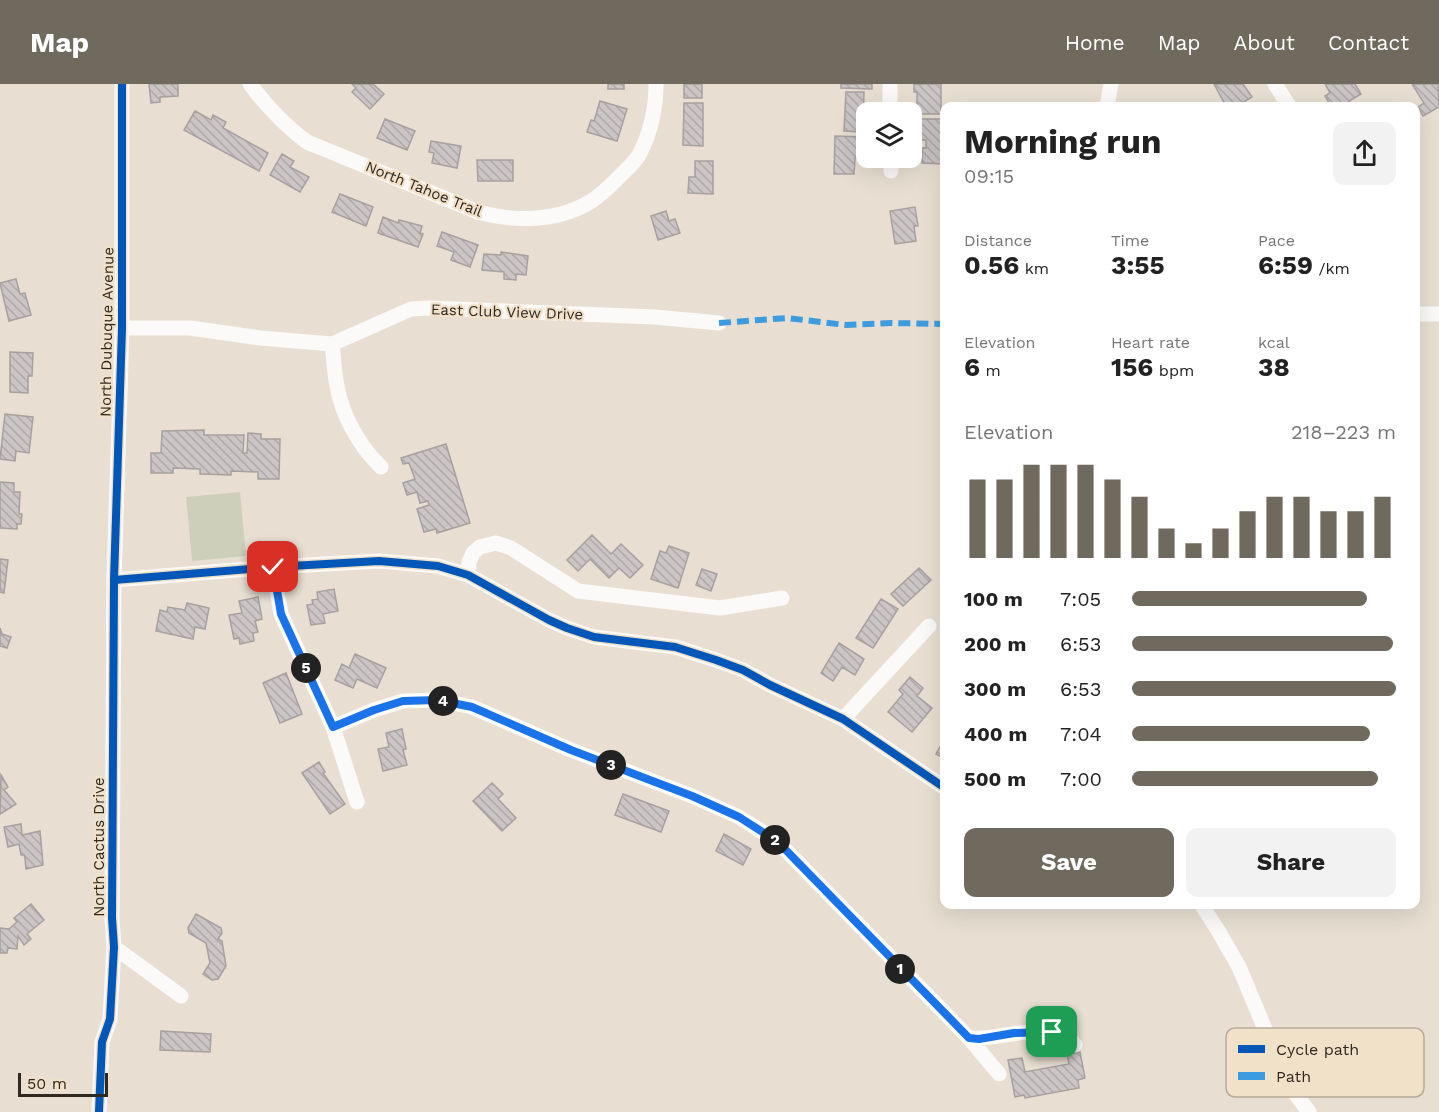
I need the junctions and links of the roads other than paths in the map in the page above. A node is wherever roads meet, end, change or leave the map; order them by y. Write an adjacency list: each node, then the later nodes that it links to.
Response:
1 (122, 84): 13 (street, North Dubuque Avenue)
2 (250, 84): 3 (street, North Tahoe Trail)
3 (656, 84)
4 (890, 84): 7 (street)
5 (1111, 84): 8 (street)
6 (1275, 84): 9 (street)
7 (890, 102)
8 (1108, 102)
9 (1286, 102)
10 (1420, 314): 11 (street)
11 (1439, 314)
12 (719, 323): 14 (street, East Club View Drive)
13 (122, 328): 14 (street, East Club View Drive); 18 (street, North Dubuque Avenue)
14 (332, 344): 15 (street)
15 (381, 467)
16 (273, 567): 17 (street); 18 (street); 22 (street)
17 (468, 575): 19 (street); 21 (street)
18 (114, 580): 26 (street, North Cactus Drive)
19 (782, 598)
20 (929, 626): 21 (street)
21 (843, 719): 23 (street)
22 (333, 727): 24 (street); 29 (street)
23 (940, 785)
24 (357, 802)
25 (1204, 909): 28 (street)
26 (114, 947): 27 (street); 33 (street, North Cactus Drive)
27 (181, 996)
28 (1265, 1028)
29 (969, 1038): 30 (street); 31 (street)
30 (1075, 1045)
31 (999, 1074)
32 (1298, 1097): 34 (street)
33 (99, 1112)
34 (1309, 1112)

